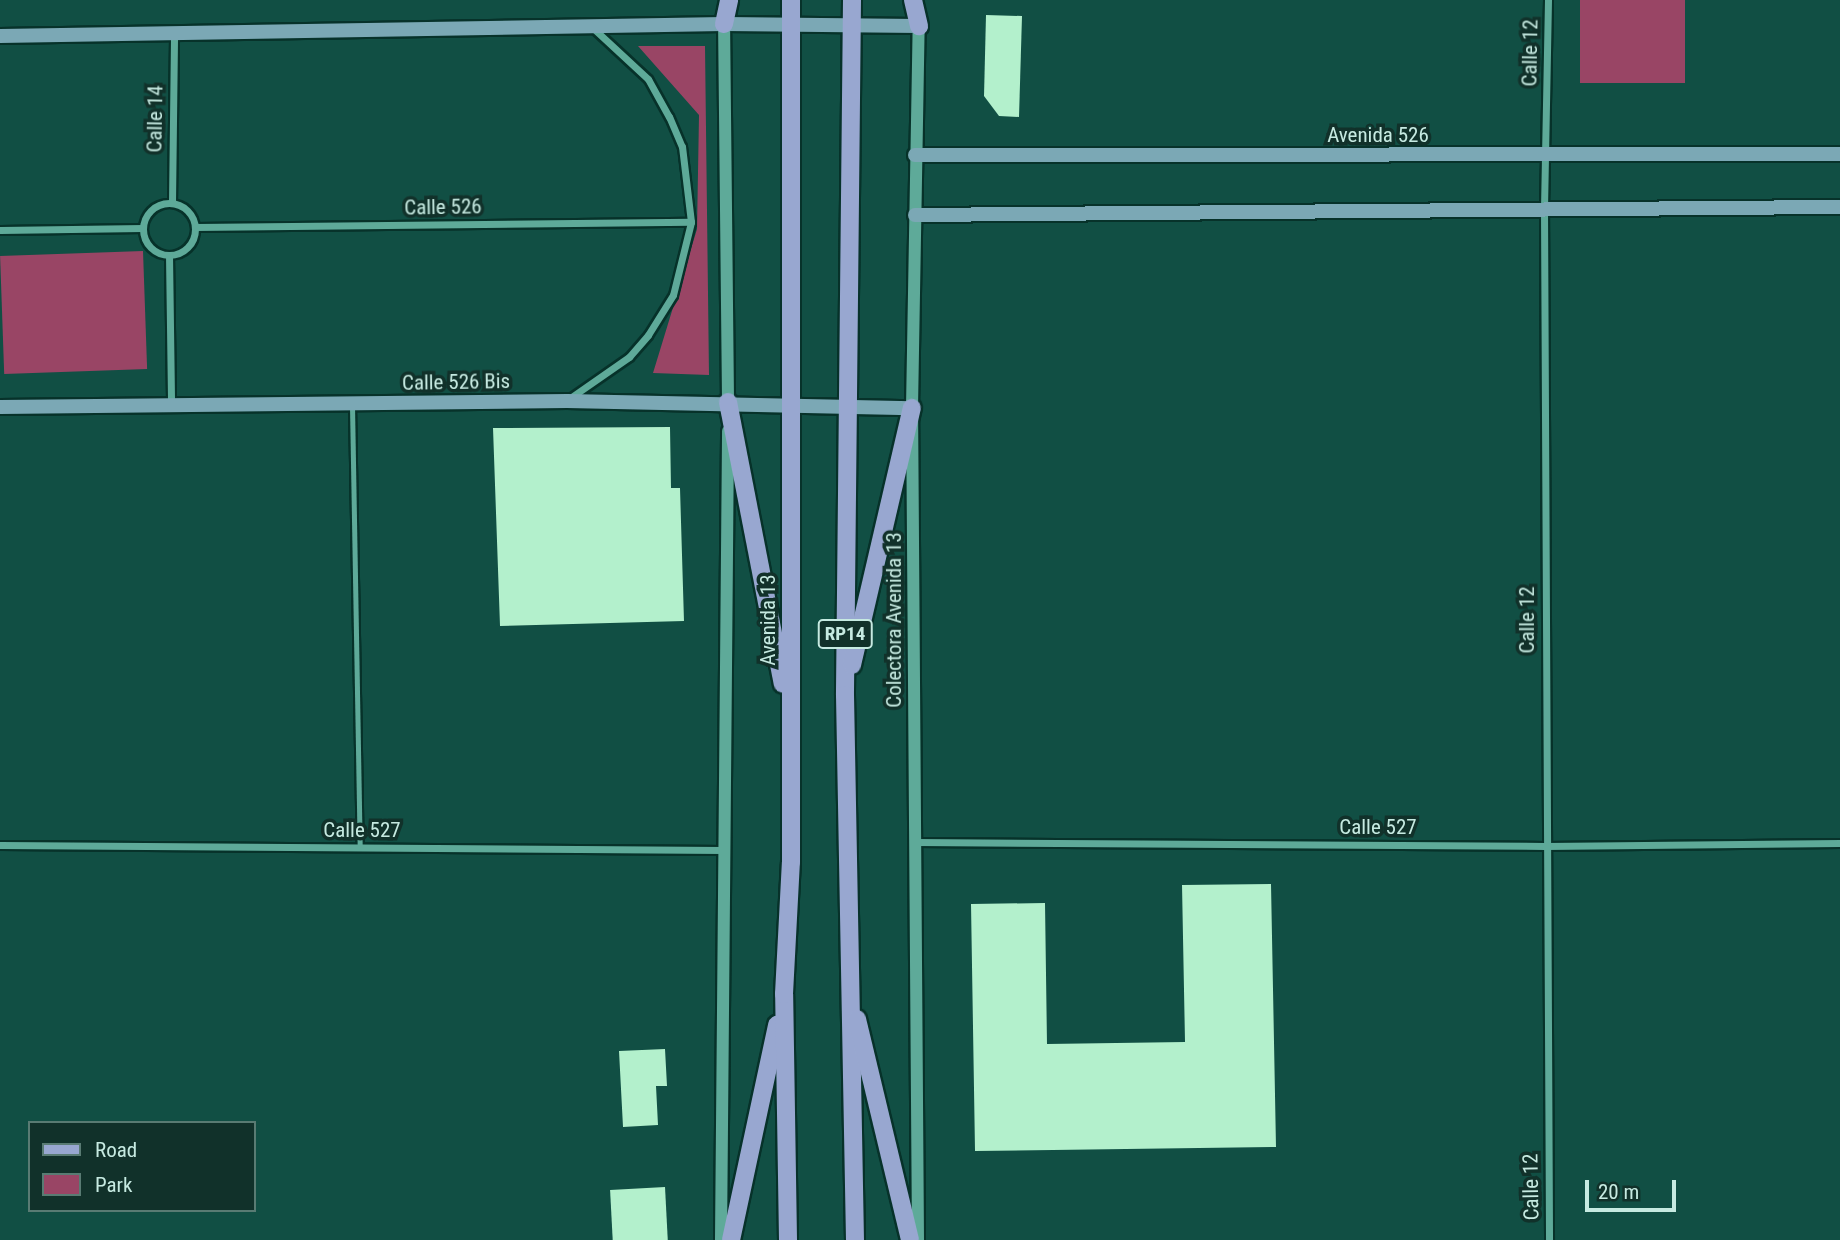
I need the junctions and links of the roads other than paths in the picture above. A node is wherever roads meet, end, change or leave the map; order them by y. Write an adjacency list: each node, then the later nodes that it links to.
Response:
1 (727, 0): 7 (main road)
2 (791, 0): 8 (main road, Avenida 13 / RP14)
3 (852, 0): 11 (main road, RP14)
4 (913, 0): 9 (main road)
5 (919, 0): 9 (street, Colectora Avenida 13)
6 (1548, 0): 16 (street, Calle 12)
7 (724, 24): 8 (main road); 10 (main road); 27 (street)
8 (791, 26): 11 (main road); 29 (main road, Avenida 13 / RP14)
9 (919, 26): 11 (main road); 15 (street, Colectora Avenida 13)
10 (592, 27): 12 (main road); 21 (street)
11 (852, 27): 31 (main road, RP14)
12 (174, 35): 13 (main road); 17 (street, Calle 14)
13 (0, 36)
14 (1840, 154): 16 (main road, Avenida 526)
15 (915, 155): 16 (main road, Avenida 526); 20 (street, Colectora Avenida 13)
16 (1546, 156): 19 (street, Calle 12)
17 (172, 203): 22 (street); 23 (street)
18 (1840, 207): 19 (main road)
19 (1544, 210): 20 (main road); 39 (street, Calle 12)
20 (915, 215): 33 (street, Colectora Avenida 13)
21 (691, 222): 22 (street, Calle 526); 26 (street)
22 (195, 227): 25 (street)
23 (144, 228): 24 (street); 25 (street)
24 (0, 230)
25 (169, 255): 30 (street)
26 (567, 401): 27 (main road, Calle 526 Bis); 28 (main road, Calle 526 Bis)
27 (728, 402): 29 (main road, Calle 526 Bis); 35 (main road); 41 (street)
28 (352, 405): 30 (main road, Calle 526 Bis); 40 (lane)
29 (792, 405): 31 (main road, Calle 526 Bis); 35 (main road, Avenida 13 / RP14)
30 (171, 406): 32 (main road, Calle 526 Bis)
31 (846, 406): 33 (main road, Calle 526 Bis); 34 (main road, RP14)
32 (0, 407)
33 (912, 408): 34 (main road); 36 (street, Colectora Avenida 13)
34 (845, 695): 42 (main road, RP14)
35 (790, 722): 43 (main road, Avenida 13 / RP14)
36 (915, 842): 39 (street, Calle 527); 49 (street, Colectora Avenida 13)
37 (1840, 843): 39 (street, Calle 527)
38 (0, 845): 40 (street, Calle 527)
39 (1545, 846): 50 (street, Calle 12)
40 (360, 848): 41 (street, Calle 527)
41 (724, 850): 44 (street)
42 (848, 985): 47 (main road, RP14); 48 (main road)
43 (784, 994): 45 (main road); 46 (main road, Avenida 13 / RP14)
44 (721, 1240)
45 (731, 1240)
46 (788, 1240)
47 (855, 1240)
48 (910, 1240)
49 (918, 1240)
50 (1549, 1240)

